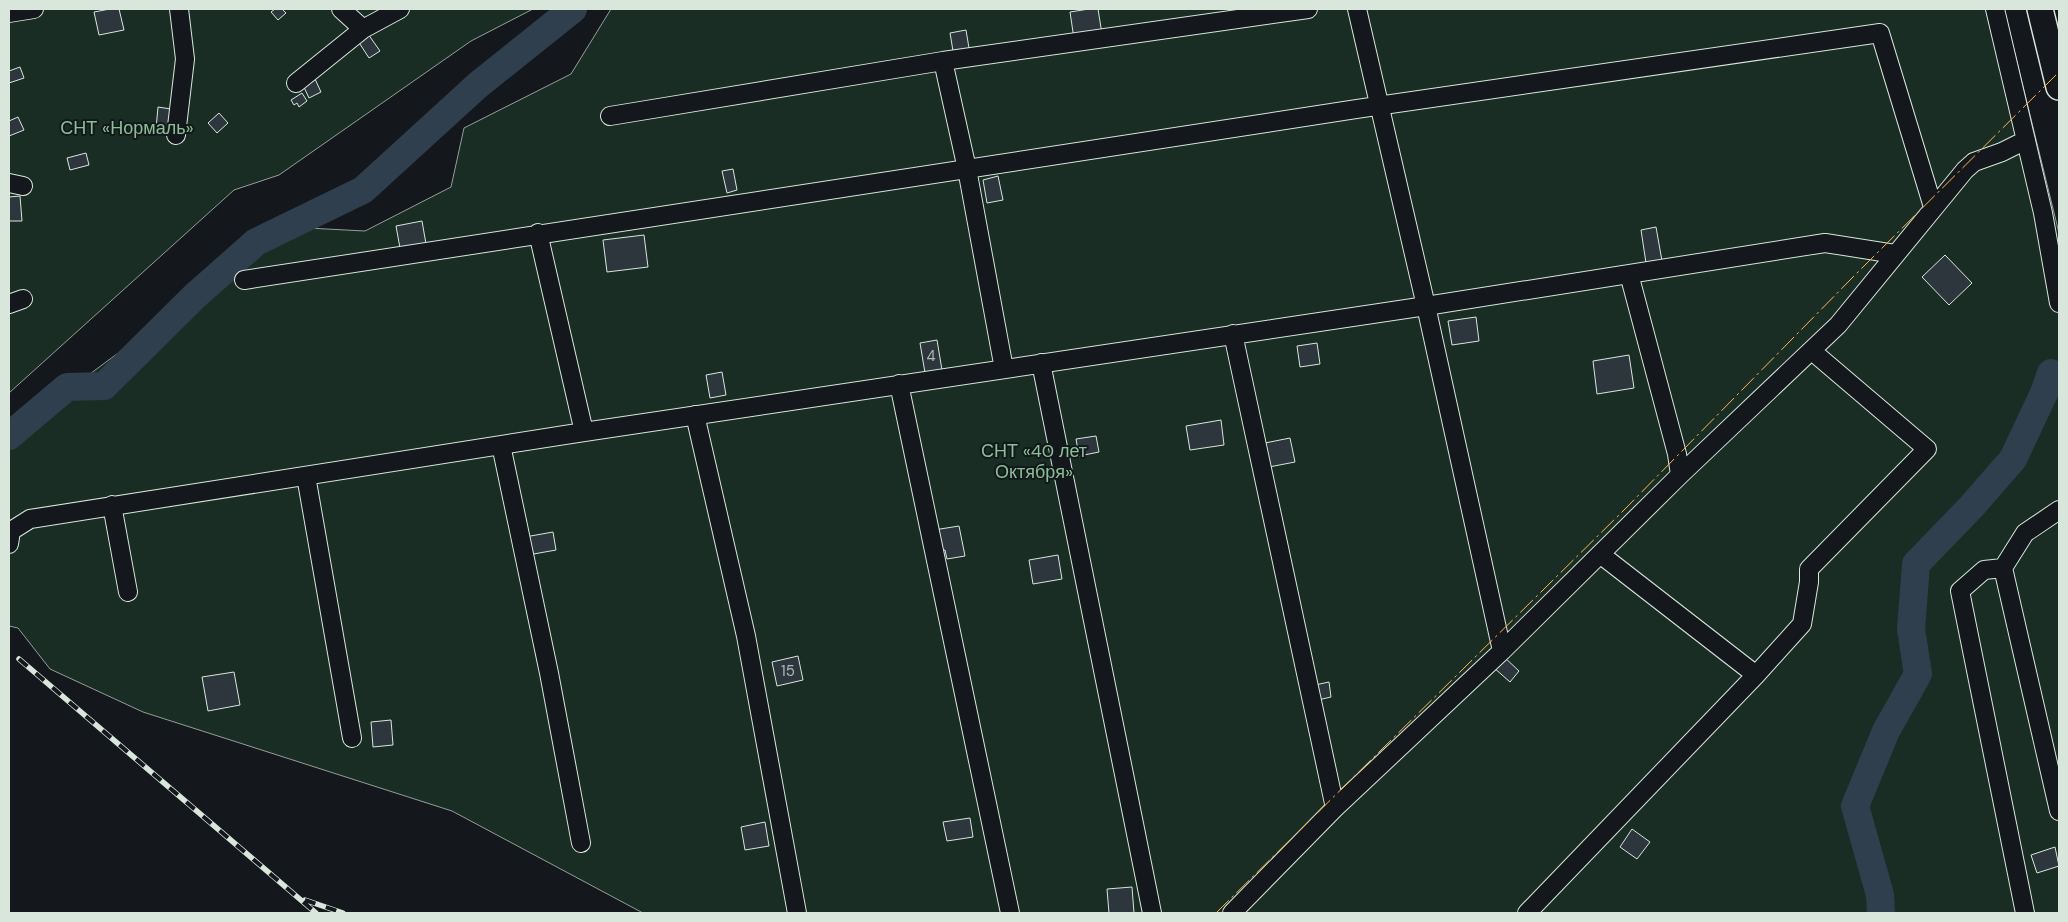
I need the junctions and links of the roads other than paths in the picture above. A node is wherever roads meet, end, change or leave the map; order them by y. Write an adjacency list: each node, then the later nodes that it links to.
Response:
1 (34, 9): 9 (street)
2 (179, 9): 16 (street)
3 (341, 9): 10 (street)
4 (400, 9): 10 (street)
5 (1308, 9): 11 (street)
6 (1357, 9): 14 (street)
7 (1995, 9): 17 (street)
8 (2040, 9): 13 (highway)
9 (9, 13)
10 (363, 29): 12 (street)
11 (943, 61): 15 (street); 18 (street)
12 (296, 83)
13 (2059, 87)
14 (1380, 105): 18 (street); 19 (street); 25 (street)
15 (610, 116)
16 (176, 135)
17 (2026, 140): 19 (street); 24 (street)
18 (966, 169): 20 (street); 29 (street)
19 (1933, 207): 21 (street)
20 (538, 233): 23 (street); 32 (street)
21 (1895, 254): 22 (street); 27 (street)
22 (1629, 274): 25 (street); 34 (street)
23 (244, 280)
24 (2059, 303)
25 (1426, 306): 26 (street); 42 (street)
26 (1232, 334): 28 (street); 45 (street)
27 (1812, 351): 34 (street); 43 (street)
28 (1042, 363): 29 (street); 50 (street)
29 (1004, 369): 30 (street)
30 (899, 384): 31 (street); 49 (street)
31 (695, 415): 32 (street); 48 (street)
32 (584, 432): 33 (street)
33 (502, 445): 35 (street); 47 (street)
34 (1680, 475): 39 (street)
35 (306, 476): 36 (street); 44 (street)
36 (112, 505): 38 (street); 41 (street)
37 (2059, 510): 40 (street)
38 (9, 544)
39 (1600, 554): 42 (street); 43 (street)
40 (2003, 568): 46 (street); 53 (street)
41 (128, 592)
42 (1502, 651): 45 (street)
43 (1756, 675): 52 (street)
44 (352, 738)
45 (1335, 808): 51 (street)
46 (2059, 811)
47 (581, 843)
48 (797, 913)
49 (1010, 913)
50 (1152, 913)
51 (1232, 913)
52 (1527, 913)
53 (2025, 913)

